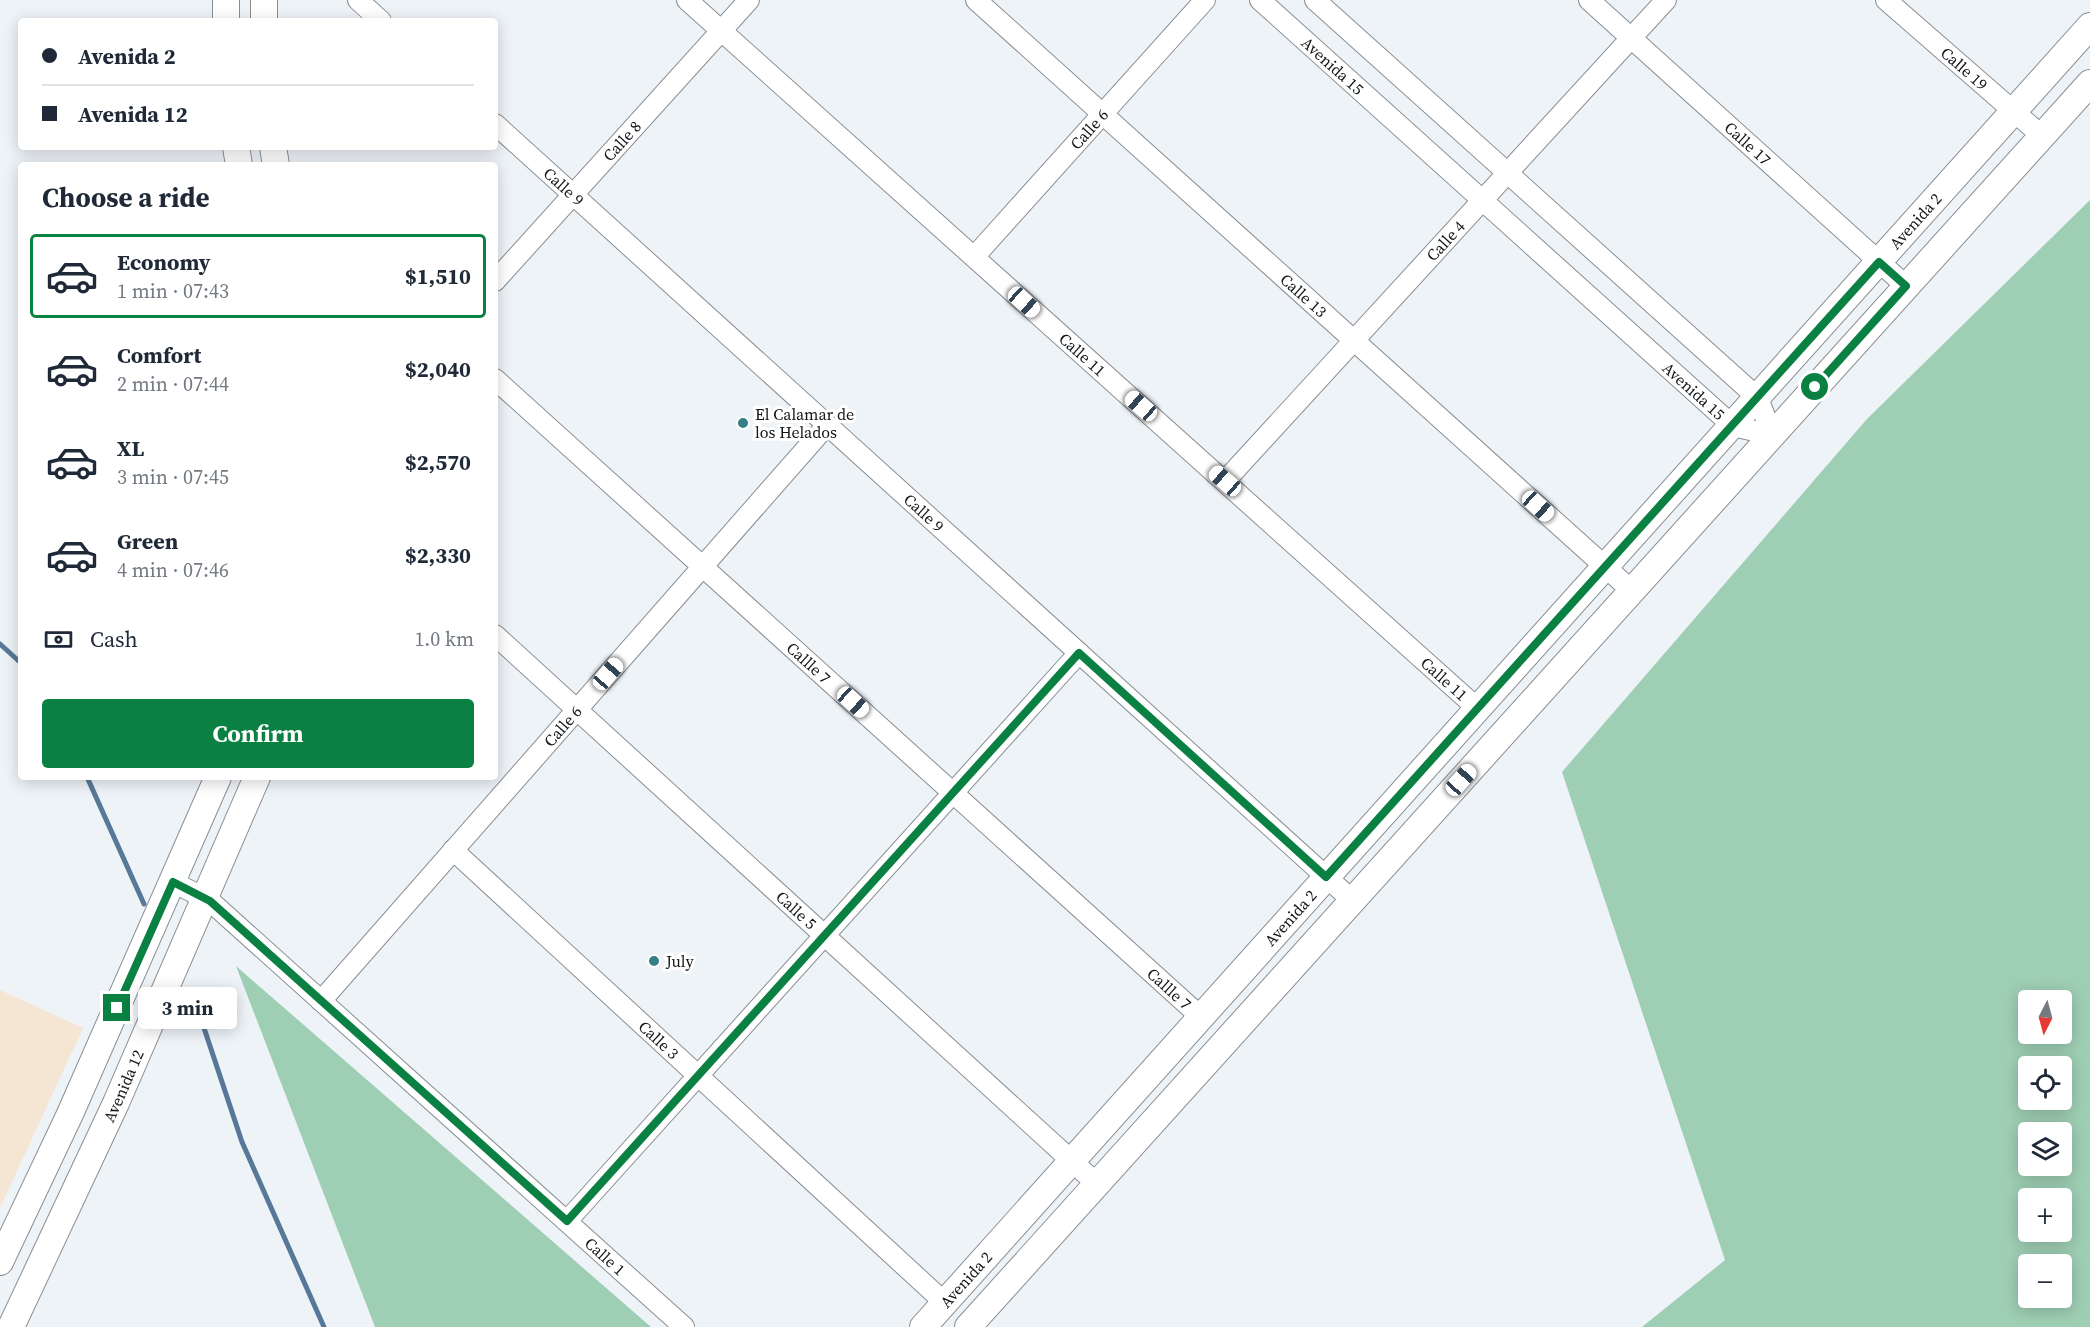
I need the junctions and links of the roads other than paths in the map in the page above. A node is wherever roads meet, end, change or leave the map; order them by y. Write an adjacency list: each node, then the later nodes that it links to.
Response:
1 (226, 0): 13 (main road)
2 (264, 0): 14 (main road)
3 (357, 0): 15 (street)
4 (687, 0): 17 (street, Calle 11)
5 (749, 0): 17 (street, Calle 8)
6 (976, 0): 21 (street, Calle 13)
7 (1205, 0): 21 (street, Calle 6)
8 (1260, 0): 26 (street, Avenida 15)
9 (1315, 0): 24 (street)
10 (1589, 0): 18 (street, Calle 17)
11 (1666, 0): 18 (street, Calle 4)
12 (1886, 0): 20 (street, Calle 19)
13 (226, 18)
14 (264, 18)
15 (378, 18)
16 (2090, 26): 20 (main road, Avenida 2)
17 (721, 31): 25 (street, Calle 8); 27 (street, Calle 11)
18 (1631, 38): 24 (street, Calle 4); 28 (street, Calle 17)
19 (2090, 83): 23 (main road, Avenida 2)
20 (2014, 111): 23 (street, Calle 19); 28 (main road, Avenida 2)
21 (1103, 114): 27 (street, Calle 6); 31 (street, Calle 13)
22 (498, 127): 25 (street, Calle 9)
23 (2042, 136): 30 (main road, Avenida 2)
24 (1508, 173): 26 (street, Calle 4); 33 (street)
25 (573, 195): 29 (street, Calle 8); 34 (street, Calle 9)
26 (1482, 200): 31 (street, Calle 4); 35 (street, Avenida 15)
27 (974, 257): 37 (street, Calle 11)
28 (1879, 262): 30 (street, Calle 17); 33 (main road, Avenida 2)
29 (498, 278)
30 (1906, 286): 36 (main road, Avenida 2)
31 (1354, 340): 37 (street, Calle 4); 39 (street, Calle 13)
32 (498, 382): 38 (street, Callle 7)
33 (1758, 398): 35 (main road, Avenida 2); 36 (street)
34 (827, 425): 38 (street, Calle 6); 42 (street, Calle 9)
35 (1733, 426): 36 (street, Avenida 15); 39 (main road, Avenida 2)
36 (1772, 435): 40 (main road, Avenida 2)
37 (1225, 481): 43 (street, Calle 11)
38 (703, 566): 44 (street, Calle 6); 47 (street, Callle 7)
39 (1605, 567): 40 (street, Calle 13); 43 (main road, Avenida 2)
40 (1631, 590): 52 (main road, Avenida 2)
41 (498, 638): 44 (street, Calle 5)
42 (1079, 653): 47 (street); 49 (street, Calle 9)
43 (1477, 708): 49 (main road, Avenida 2)
44 (577, 709): 48 (street, Calle 6); 53 (street, Calle 5)
45 (217, 780): 50 (main road)
46 (256, 780): 51 (main road, Avenida 12)
47 (953, 793): 53 (street); 55 (street, Callle 7)
48 (453, 850): 54 (street, Calle 6); 56 (street, Calle 3)
49 (1326, 877): 52 (street, Calle 9); 55 (main road, Avenida 2)
50 (173, 882): 51 (street, Calle 1); 60 (main road)
51 (205, 898): 54 (street, Calle 1); 62 (main road, Avenida 12)
52 (1353, 902): 58 (main road, Avenida 2)
53 (825, 936): 56 (street); 57 (street, Calle 5)
54 (321, 1001): 59 (street, Calle 1)
55 (1202, 1018): 57 (main road, Avenida 2)
56 (698, 1076): 59 (street); 61 (street, Calle 3)
57 (1072, 1161): 58 (street, Calle 5); 61 (main road, Avenida 2)
58 (1097, 1184): 65 (main road, Avenida 2)
59 (567, 1221): 63 (street, Calle 1)
60 (0, 1262)
61 (945, 1302): 64 (main road, Avenida 2)
62 (11, 1327)
63 (684, 1327)
64 (923, 1327)
65 (968, 1327)

